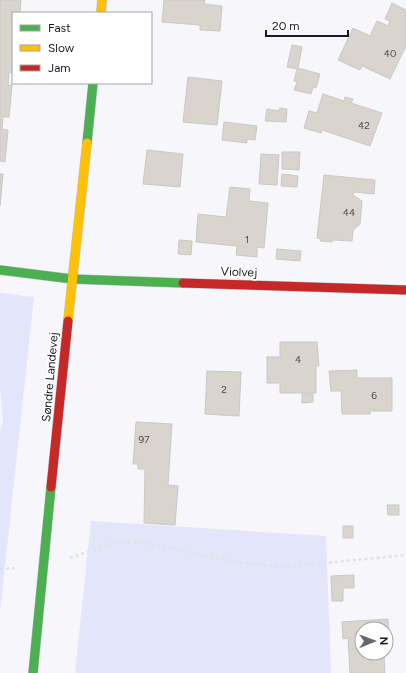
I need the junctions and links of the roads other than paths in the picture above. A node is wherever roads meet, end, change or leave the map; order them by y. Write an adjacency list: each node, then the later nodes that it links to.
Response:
1 (102, 0): 2 (street)
2 (101, 12)
3 (93, 84): 5 (street, Søndre Landevej)
4 (0, 270): 5 (street, Violvej)
5 (72, 279): 6 (street, Violvej); 7 (street, Søndre Landevej)
6 (406, 290)
7 (34, 673)

